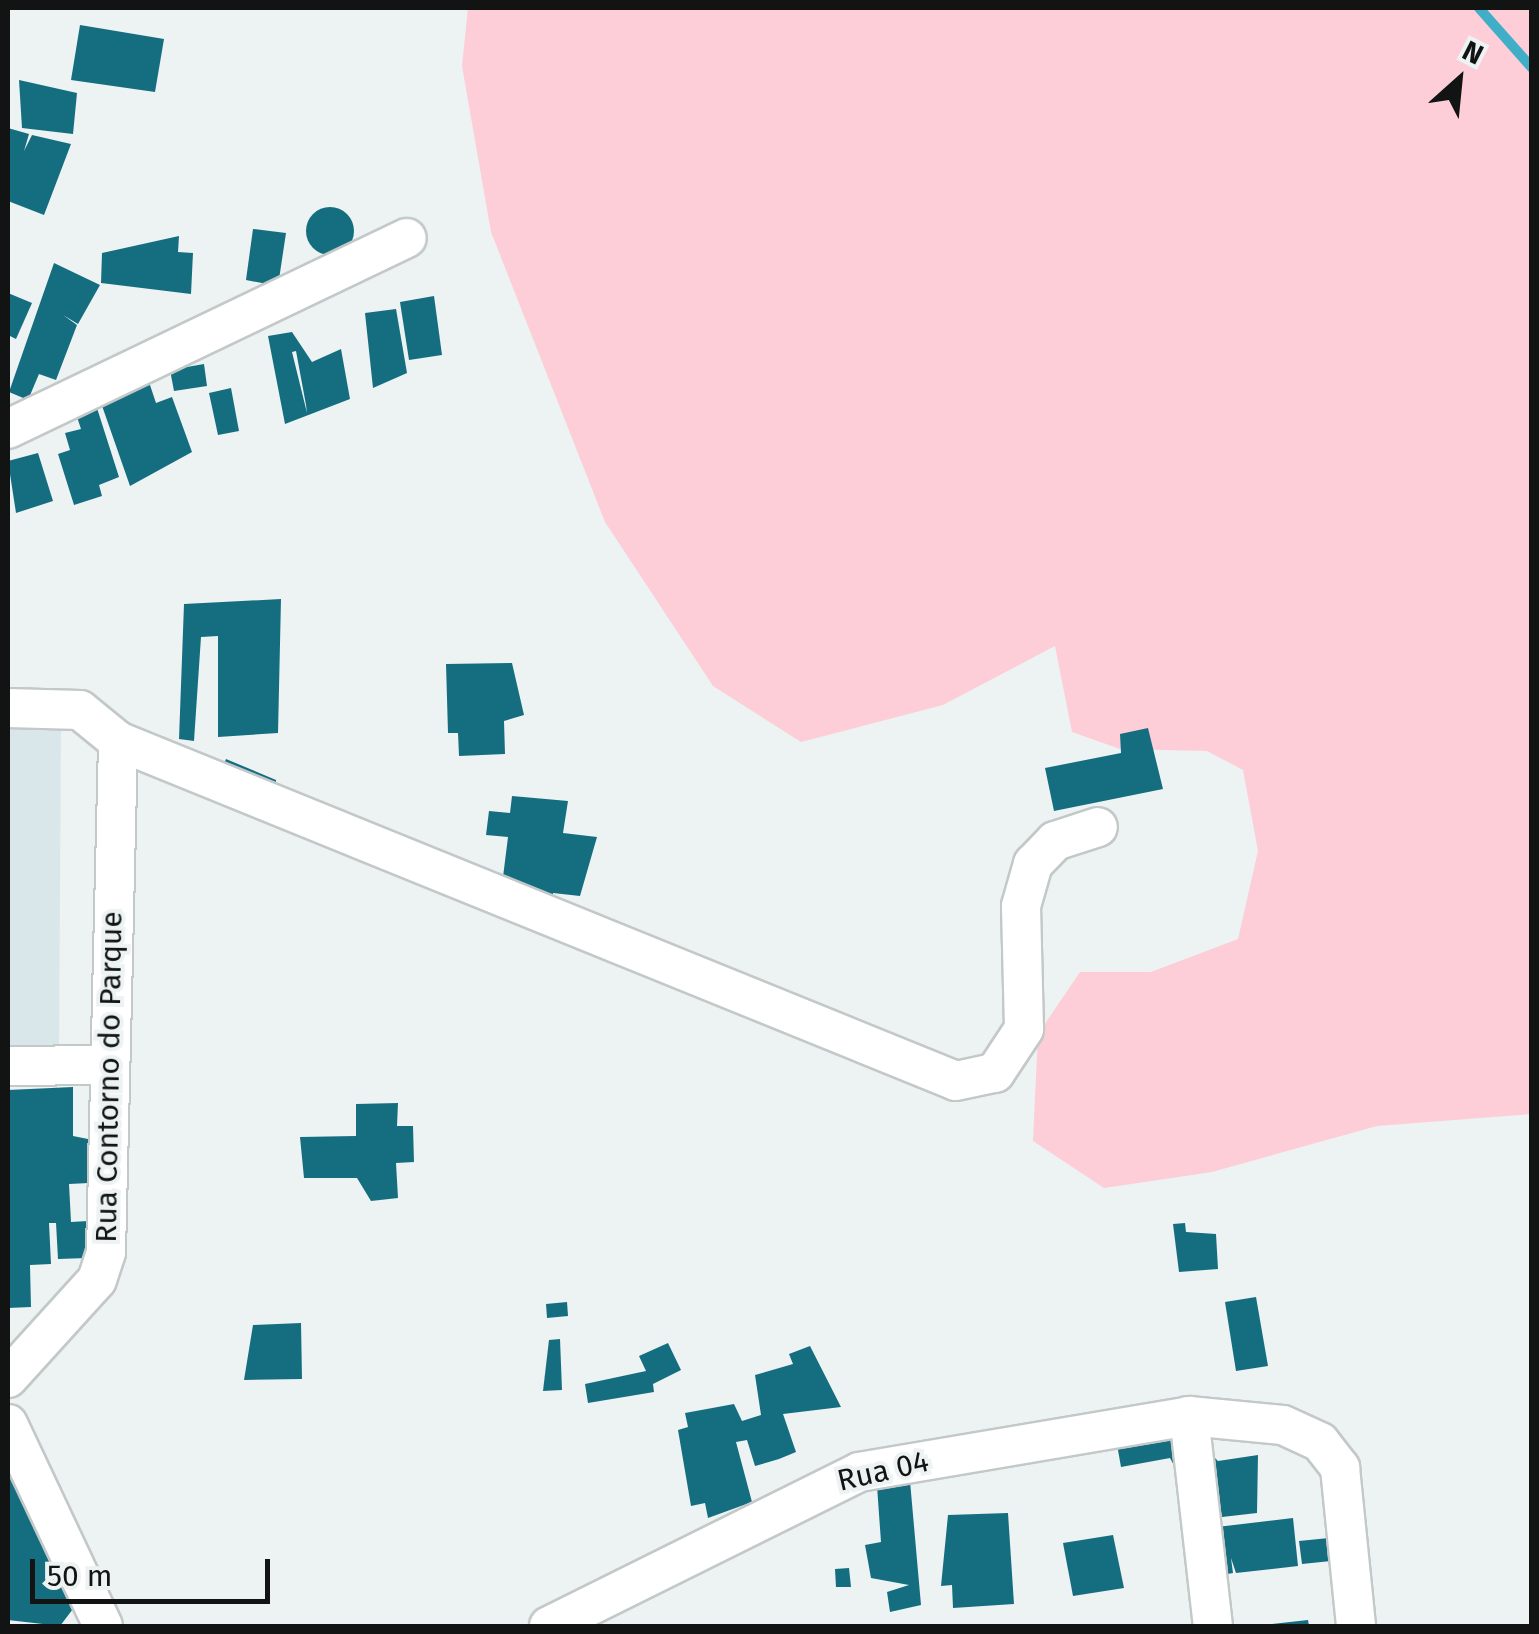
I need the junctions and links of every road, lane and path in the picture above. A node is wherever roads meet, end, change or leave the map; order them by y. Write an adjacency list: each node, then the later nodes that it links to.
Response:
1 (407, 238): 2 (street)
2 (8, 429)
3 (8, 708): 4 (street)
4 (118, 740): 5 (street); 6 (street, Rua Contorno do Parque)
5 (1098, 827)
6 (108, 1065): 7 (street); 8 (street, Rua Contorno do Parque)
7 (8, 1066)
8 (8, 1378)
9 (1189, 1416): 12 (street, Rua 04); 13 (street); 14 (street, Rua 04)
10 (8, 1424): 11 (street)
11 (102, 1626)
12 (550, 1626)
13 (1213, 1626)
14 (1356, 1626)

